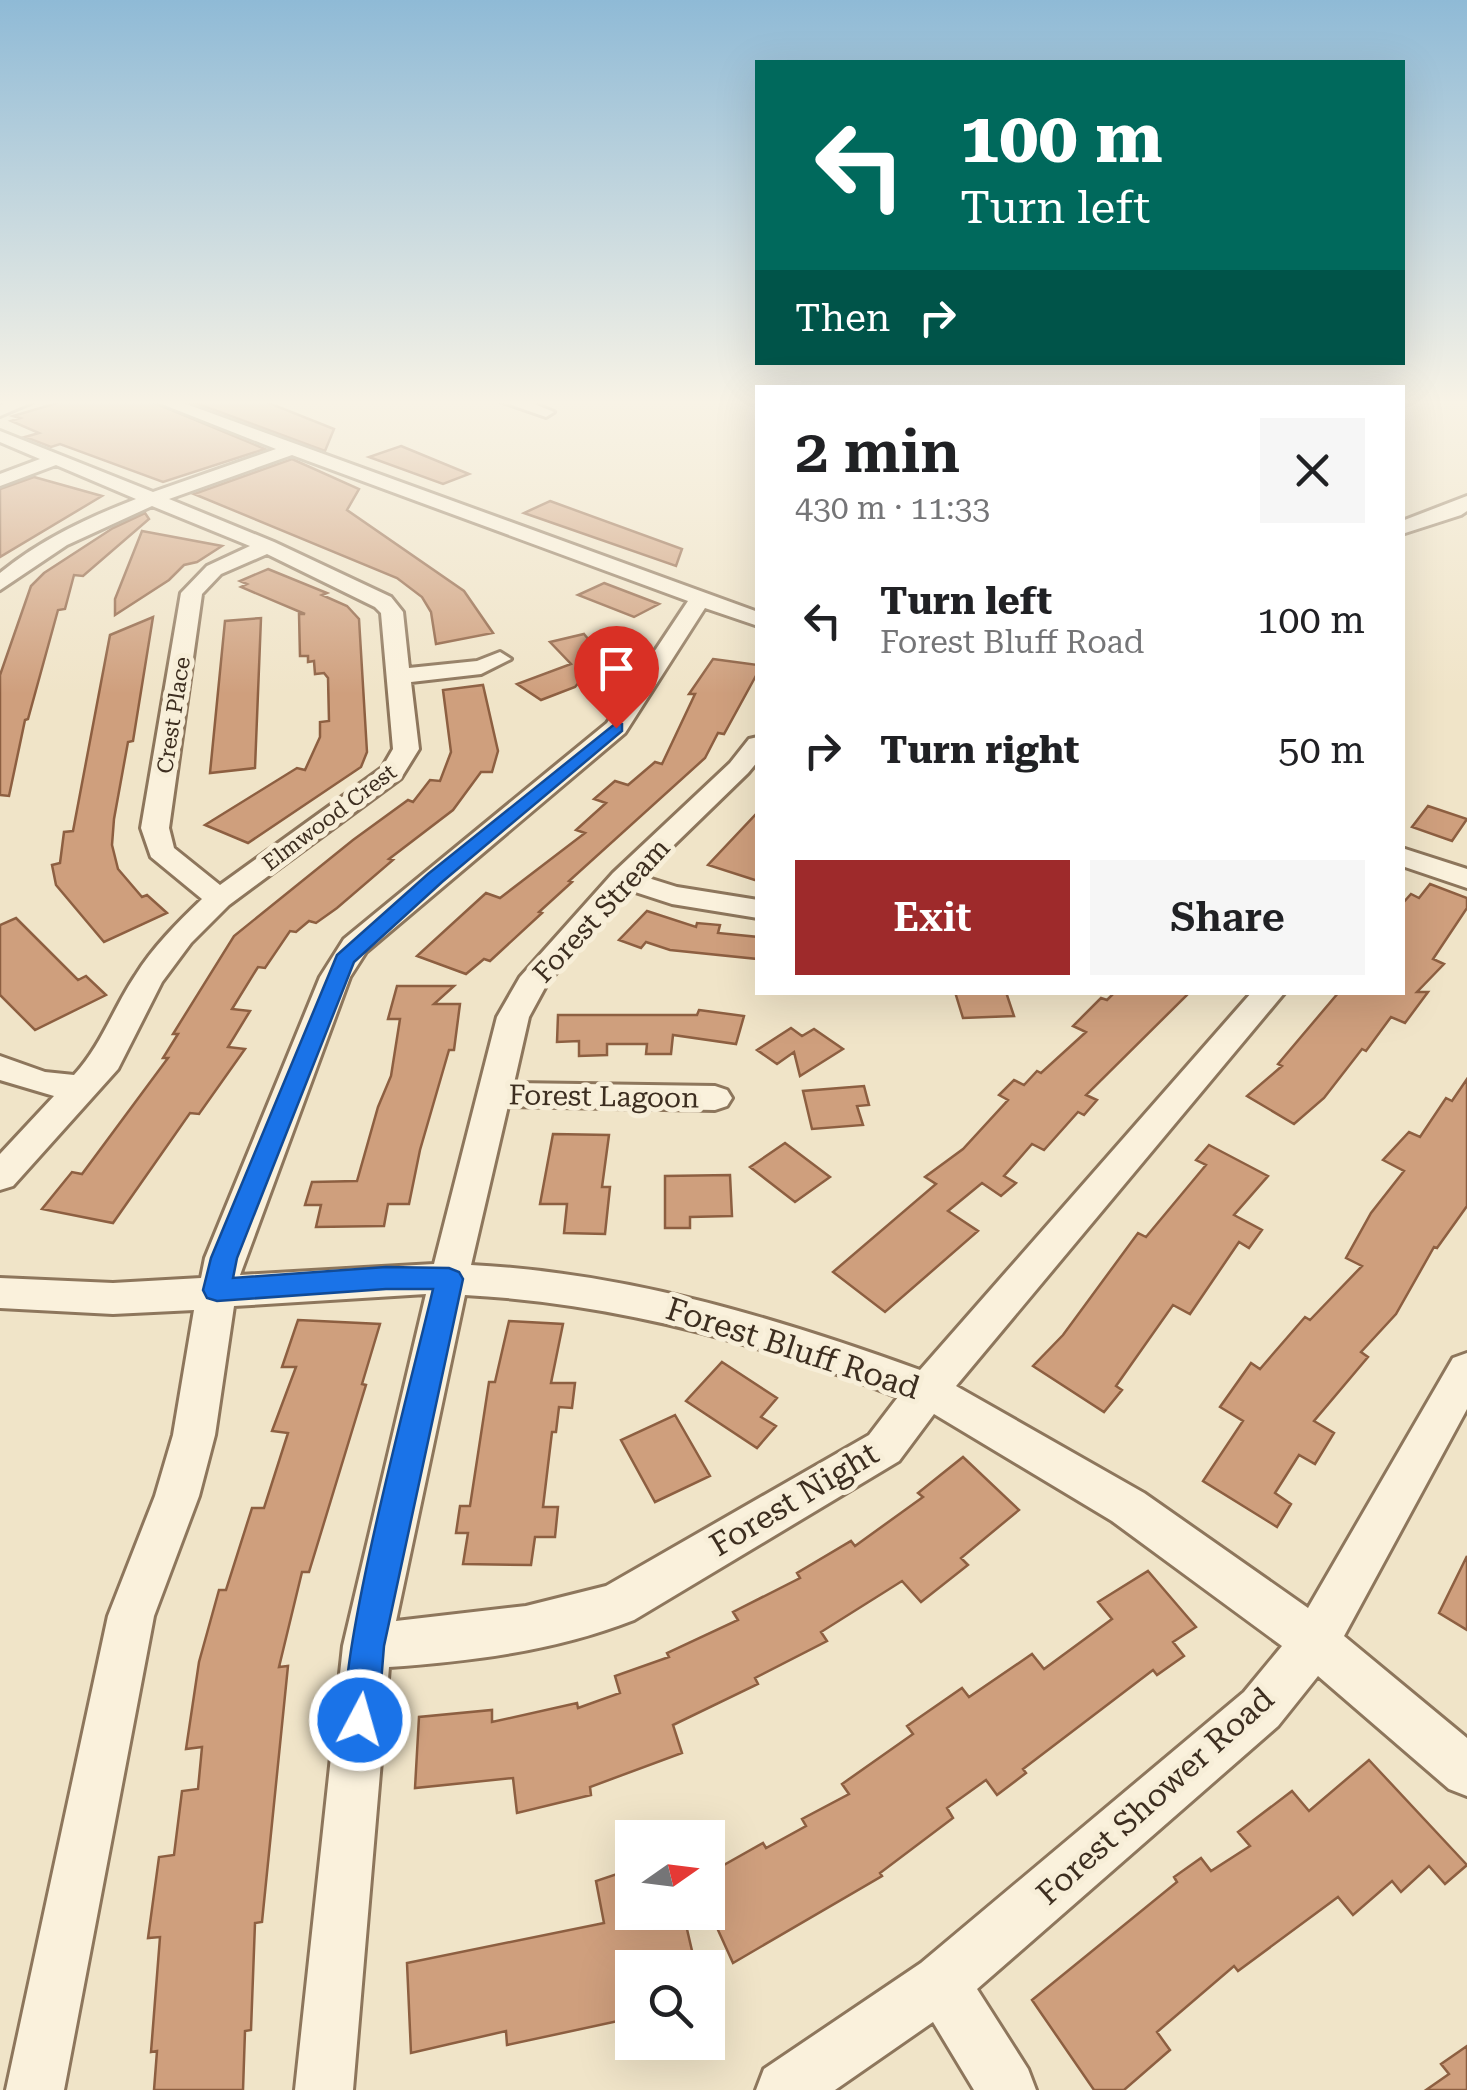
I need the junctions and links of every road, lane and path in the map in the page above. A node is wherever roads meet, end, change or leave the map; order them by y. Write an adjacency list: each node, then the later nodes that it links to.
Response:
1 (153, 499): 5 (street, Elmwood Crest); 6 (street)
2 (427, 499): 7 (street)
3 (1467, 502): 4 (street)
4 (1405, 527)
5 (266, 546): 10 (street, Elmwood Crest); 15 (street, Crest Place)
6 (0, 584)
7 (700, 599): 8 (street); 24 (street)
8 (755, 619)
9 (500, 659): 10 (street)
10 (399, 676): 15 (street, Elmwood Crest)
11 (755, 748): 13 (street, Forest Stream)
12 (1405, 857): 14 (street)
13 (623, 879): 16 (street); 20 (street, Forest Stream)
14 (1467, 879)
15 (219, 900): 19 (street, Elmwood Crest)
16 (755, 909)
17 (1267, 995): 27 (street, Forest Night)
18 (0, 1068): 19 (street)
19 (83, 1088): 22 (street, Elmwood Crest)
20 (493, 1094): 21 (street, Forest Lagoon); 23 (street, Forest Stream)
21 (715, 1098)
22 (0, 1176)
23 (449, 1279): 24 (street, Forest Bluff Road); 27 (street, Forest Bluff Road); 29 (street, Forest Stream)
24 (217, 1290): 25 (street, Forest Bluff Road); 32 (street)
25 (0, 1293)
26 (1462, 1390): 28 (street, Forest Shower Road)
27 (927, 1391): 28 (street, Forest Bluff Road); 29 (street, Forest Night)
28 (1316, 1642): 30 (street, Forest Bluff Road); 31 (street, Forest Shower Road)
29 (368, 1646): 33 (street, Forest Stream)
30 (1467, 1771)
31 (941, 1983): 34 (street, Forest Shower Road); 35 (street)
32 (34, 2090)
33 (324, 2090)
34 (785, 2090)
35 (1008, 2090)

